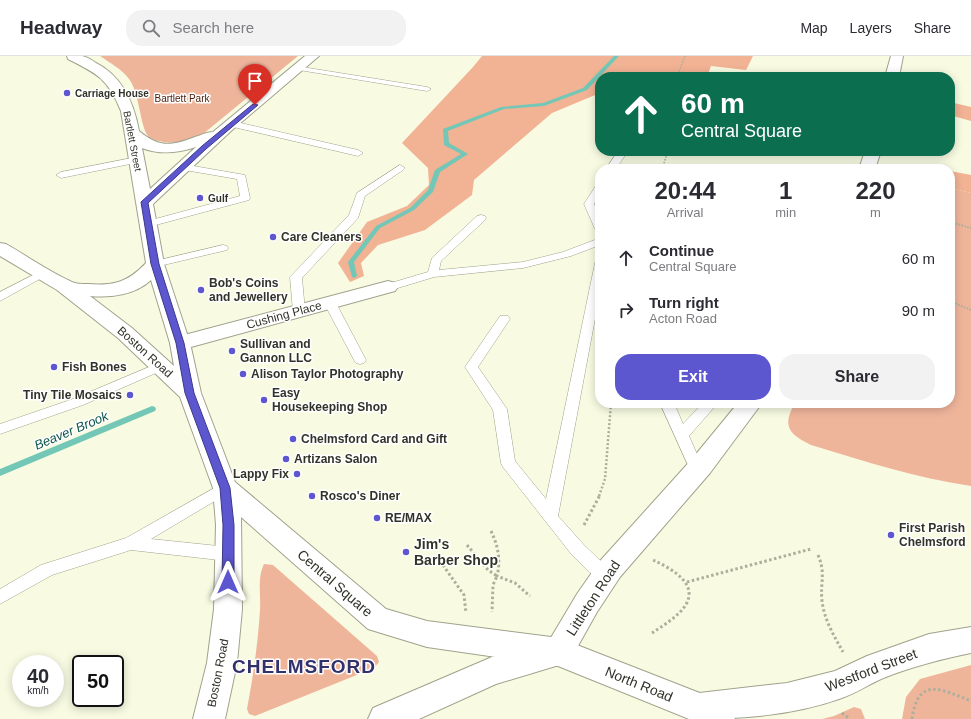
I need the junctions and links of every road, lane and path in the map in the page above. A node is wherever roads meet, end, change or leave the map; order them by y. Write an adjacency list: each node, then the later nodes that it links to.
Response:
1 (73, 56): 10 (main road, Bartlett Street)
2 (313, 56): 5 (main road)
3 (685, 56): 6 (path)
4 (897, 56): 7 (main road)
5 (299, 68): 8 (lane); 9 (main road)
6 (679, 72)
7 (893, 72)
8 (427, 89)
9 (229, 126): 10 (main road); 11 (lane); 13 (main road)
10 (131, 132): 12 (main road, Bartlett Street)
11 (358, 153)
12 (137, 160): 15 (lane); 17 (main road, Bartlett Street)
13 (182, 167): 17 (main road); 21 (lane)
14 (400, 168): 36 (lane)
15 (61, 175)
16 (595, 194): 19 (lane)
17 (145, 202): 21 (main road)
18 (481, 218): 28 (lane)
19 (595, 218)
20 (955, 223): 22 (path)
21 (148, 224): 26 (main road)
22 (971, 228)
23 (595, 244): 28 (lane)
24 (0, 248): 27 (main road, Boston Road)
25 (223, 248): 26 (lane)
26 (155, 264): 29 (main road); 38 (main road)
27 (43, 273): 29 (main road, Boston Road); 32 (lane)
28 (433, 274): 30 (lane)
29 (64, 286): 40 (main road, Boston Road)
30 (388, 287): 33 (main road, Cushing Place)
31 (595, 288): 50 (lane)
32 (0, 297)
33 (330, 303): 36 (main road, Cushing Place); 39 (lane)
34 (955, 303): 35 (path)
35 (971, 310)
36 (299, 311): 38 (main road, Cushing Place)
37 (504, 319): 50 (lane)
38 (180, 343): 41 (main road)
39 (360, 360)
40 (161, 366): 41 (main road, Boston Road); 46 (lane)
41 (190, 393): 49 (main road, Boston Road)
42 (611, 408): 55 (path)
43 (669, 408): 47 (lane)
44 (706, 408): 47 (lane)
45 (747, 408): 48 (main road, Littleton Road)
46 (0, 429)
47 (680, 436): 48 (lane)
48 (697, 470): 61 (main road, Littleton Road)
49 (225, 488): 52 (lane); 56 (main road, Boston Road); 69 (main road, Central Square)
50 (550, 515): 55 (lane)
51 (491, 531): 60 (path)
52 (131, 543): 56 (lane); 64 (lane)
53 (466, 545): 60 (path)
54 (811, 549): 62 (path)
55 (578, 550): 61 (lane)
56 (228, 554): 73 (main road, Boston Road)
57 (818, 555): 70 (path)
58 (654, 560): 62 (path)
59 (440, 561): 66 (path)
60 (496, 576): 63 (path); 65 (path)
61 (605, 576): 69 (main road, Littleton Road)
62 (687, 582): 67 (path)
63 (530, 596)
64 (0, 598)
65 (492, 612)
66 (466, 616)
67 (652, 634)
68 (971, 640): 72 (main road, Westford Street)
69 (559, 652): 72 (main road, North Road); 74 (main road)
70 (845, 657)
71 (971, 701): 75 (path)
72 (709, 714)
73 (209, 719)
74 (384, 719)
75 (912, 719)

